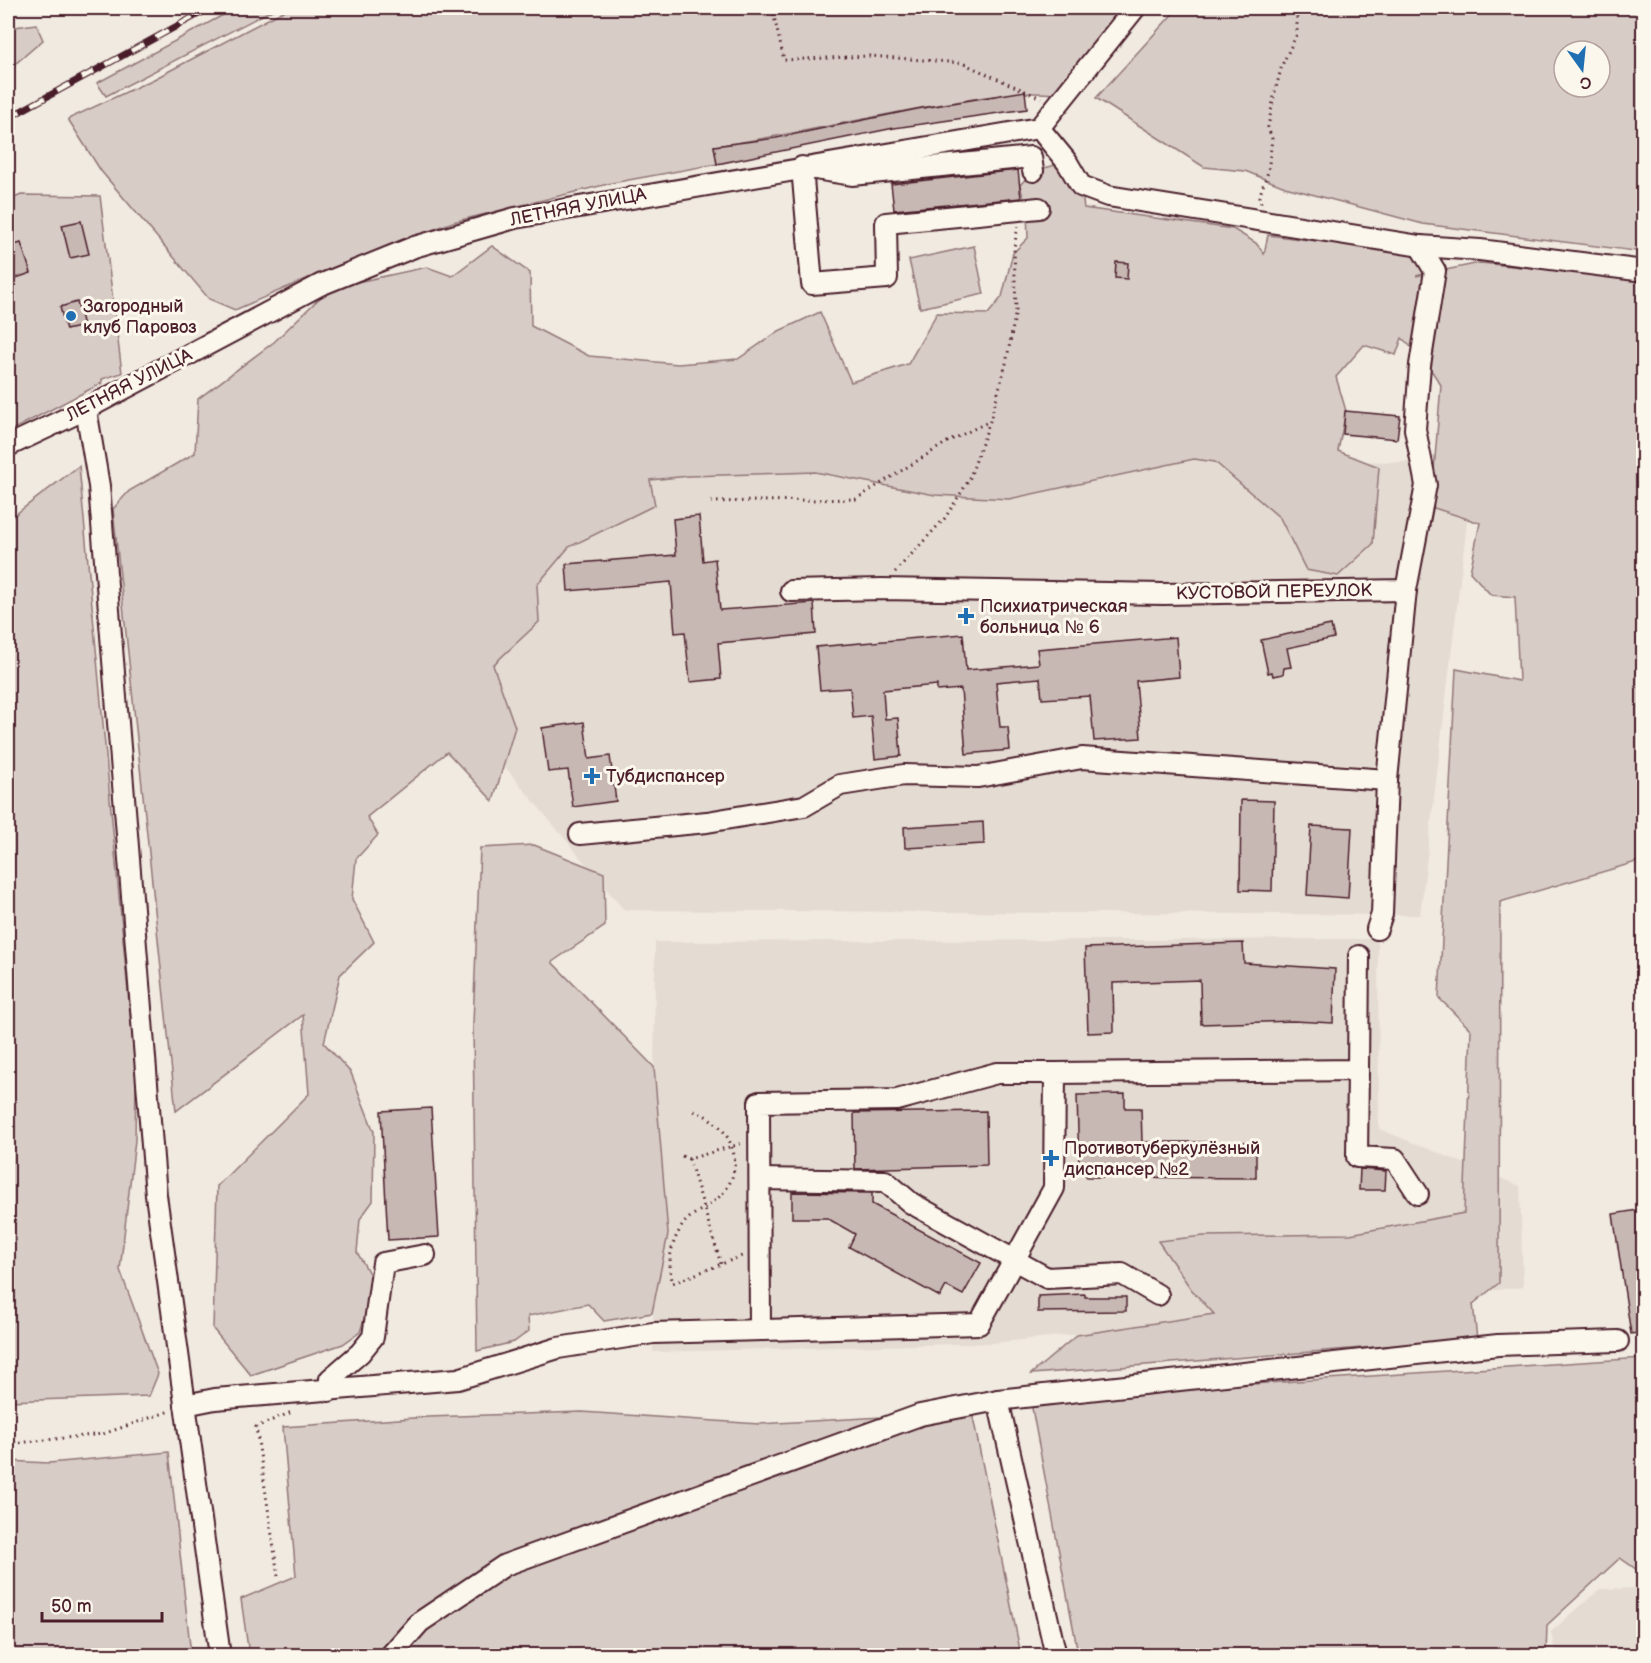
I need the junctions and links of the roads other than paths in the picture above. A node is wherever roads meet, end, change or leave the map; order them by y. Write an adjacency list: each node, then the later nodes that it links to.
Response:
1 (1135, 8): 2 (street)
2 (1039, 128): 3 (street, ЛЕТНЯЯ УЛИЦА); 6 (street)
3 (802, 167): 4 (street); 5 (street); 8 (street, ЛЕТНЯЯ УЛИЦА)
4 (1034, 171)
5 (1039, 208)
6 (1420, 246): 7 (street); 10 (street)
7 (1644, 271)
8 (86, 409): 9 (street, ЛЕТНЯЯ УЛИЦА); 27 (street)
9 (8, 446)
10 (1406, 590): 11 (street, КУСТОВОЙ ПЕРЕУЛОК); 12 (street)
11 (791, 591)
12 (1387, 780): 13 (street); 14 (street)
13 (580, 834)
14 (1377, 929)
15 (1359, 956): 16 (street)
16 (1358, 1070): 17 (street); 19 (street)
17 (1055, 1073): 18 (street); 21 (street)
18 (760, 1179): 21 (street); 23 (street)
19 (1418, 1194)
20 (425, 1255): 25 (street)
21 (1014, 1262): 22 (street); 23 (street)
22 (1158, 1295)
23 (760, 1330): 25 (street)
24 (1618, 1341): 26 (street)
25 (320, 1391): 27 (street)
26 (998, 1400): 29 (street); 30 (street)
27 (186, 1405): 28 (street)
28 (220, 1656)
29 (390, 1656)
30 (1056, 1656)

